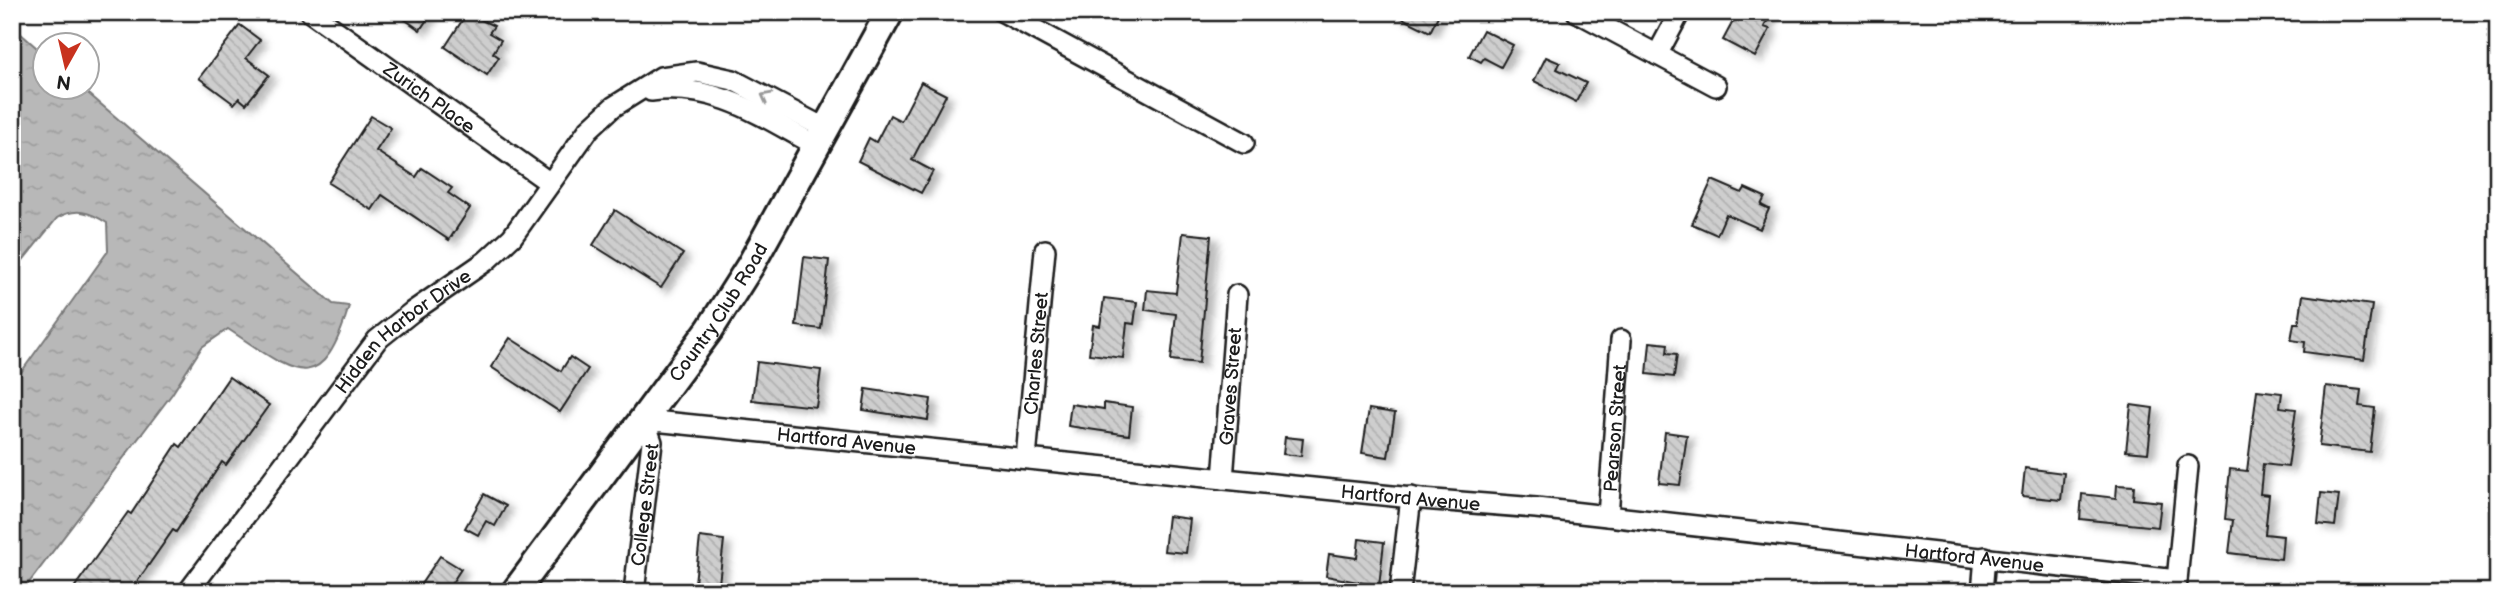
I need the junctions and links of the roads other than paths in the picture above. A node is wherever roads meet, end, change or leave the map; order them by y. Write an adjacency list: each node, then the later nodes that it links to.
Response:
1 (310, 12): 10 (street, Zurich Place)
2 (890, 12): 8 (street, Country Club Road)
3 (1003, 12): 9 (street)
4 (1577, 12): 6 (street)
5 (1680, 12): 6 (street)
6 (1657, 55): 7 (street)
7 (1716, 86)
8 (822, 138): 10 (street, Hidden Harbor Drive); 14 (street, Country Club Road)
9 (1244, 143)
10 (550, 183): 22 (street, Hidden Harbor Drive)
11 (1045, 250): 15 (street, Charles Street)
12 (1237, 295): 17 (street, Graves Street)
13 (1621, 340): 19 (street, Pearson Street)
14 (644, 419): 15 (street, Hartford Avenue); 23 (street, Country Club Road); 24 (street, College Street)
15 (1027, 458): 17 (street, Hartford Avenue)
16 (2188, 466): 21 (street)
17 (1223, 479): 18 (street, Hartford Avenue)
18 (1411, 497): 19 (street, Hartford Avenue); 25 (street)
19 (1608, 516): 20 (street, Hartford Avenue)
20 (1985, 558): 21 (street, Hartford Avenue); 26 (street)
21 (2176, 586)
22 (188, 592)
23 (515, 592)
24 (634, 592)
25 (1400, 592)
26 (1982, 592)

